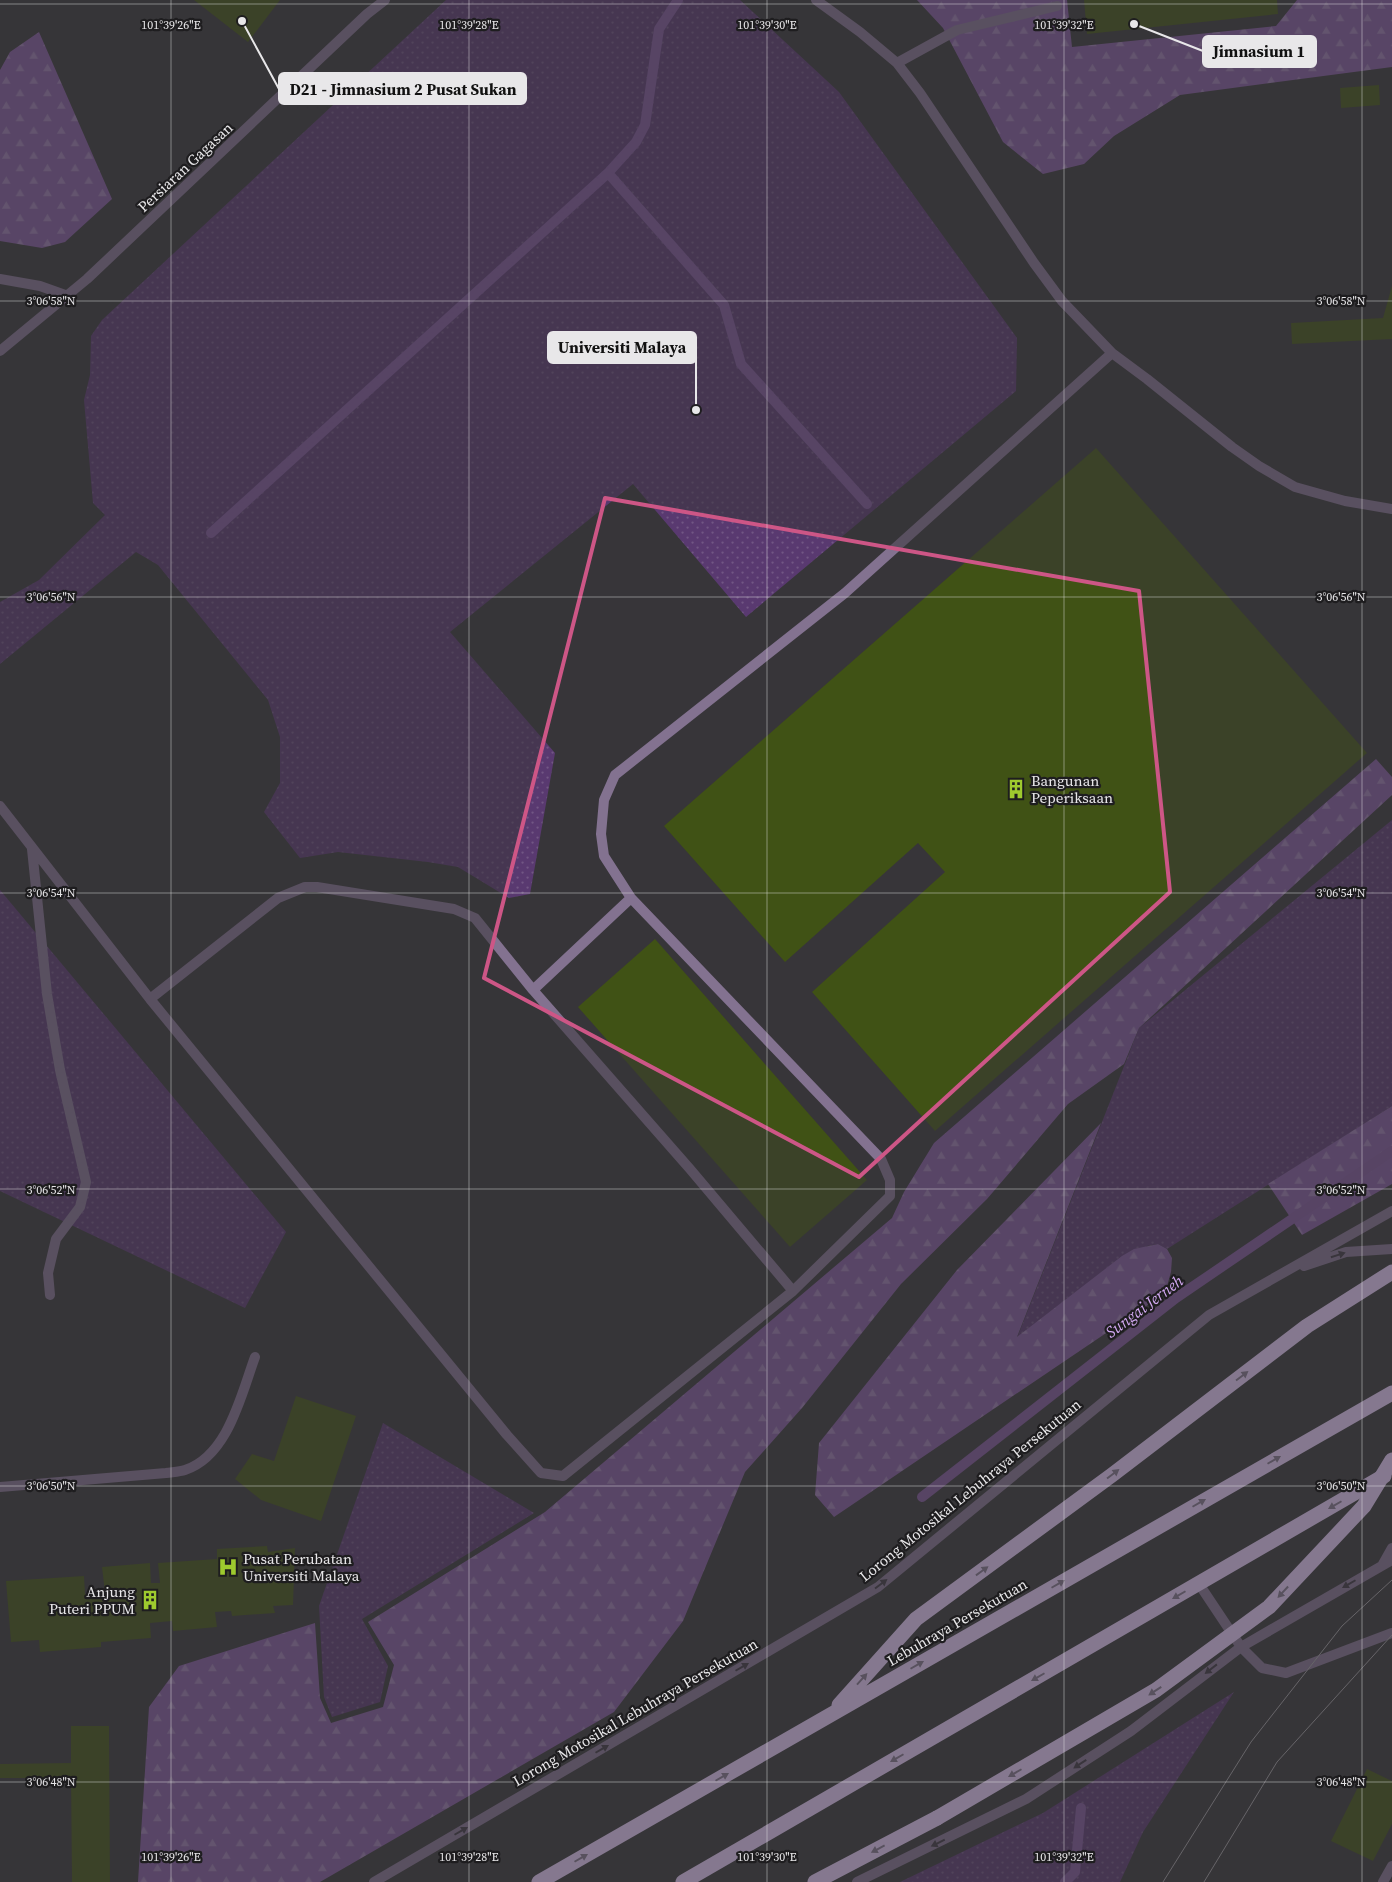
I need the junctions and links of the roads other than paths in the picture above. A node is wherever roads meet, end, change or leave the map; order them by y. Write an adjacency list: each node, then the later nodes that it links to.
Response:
1 (385, 0): 6 (street, Persiaran Gagasan)
2 (816, 0): 4 (street)
3 (1057, 6): 4 (street)
4 (897, 63): 8 (street)
5 (0, 279): 6 (street)
6 (68, 296): 7 (street, Persiaran Gagasan)
7 (0, 351)
8 (1112, 354): 9 (street); 12 (street)
9 (1392, 509)
10 (0, 806): 11 (street)
11 (32, 848): 14 (street); 20 (street)
12 (632, 898): 13 (street); 19 (street)
13 (533, 990): 14 (street); 19 (street)
14 (150, 999): 19 (street)
15 (1392, 1210): 18 (street, Lorong Motosikal Lebuhraya Persekutuan)
16 (1392, 1249): 18 (street, one-way to 16)
17 (1392, 1272): 31 (highway, one-way to 17)
18 (1275, 1277): 33 (street, Lorong Motosikal Lebuhraya Persekutuan, one-way to 18)
19 (793, 1291)
20 (50, 1295)
21 (255, 1357): 25 (street)
22 (1392, 1393): 31 (highway, Lebuhraya Persekutuan, one-way to 22)
23 (1392, 1460): 36 (highway, one-way to 36, bridge)
24 (1392, 1472): 28 (highway, one-way to 28)
25 (0, 1487)
26 (1392, 1548): 27 (street)
27 (1388, 1562): 30 (street, one-way to 30)
28 (1199, 1584): 30 (street); 35 (highway, one-way to 35)
29 (1392, 1633): 30 (street)
30 (1241, 1646): 37 (street, one-way to 37)
31 (829, 1715): 34 (highway, Lebuhraya Persekutuan, one-way to 31)
32 (1392, 1866): 38 (street)
33 (374, 1882)
34 (539, 1882)
35 (682, 1882)
36 (815, 1882)
37 (857, 1882)
38 (1383, 1882)

